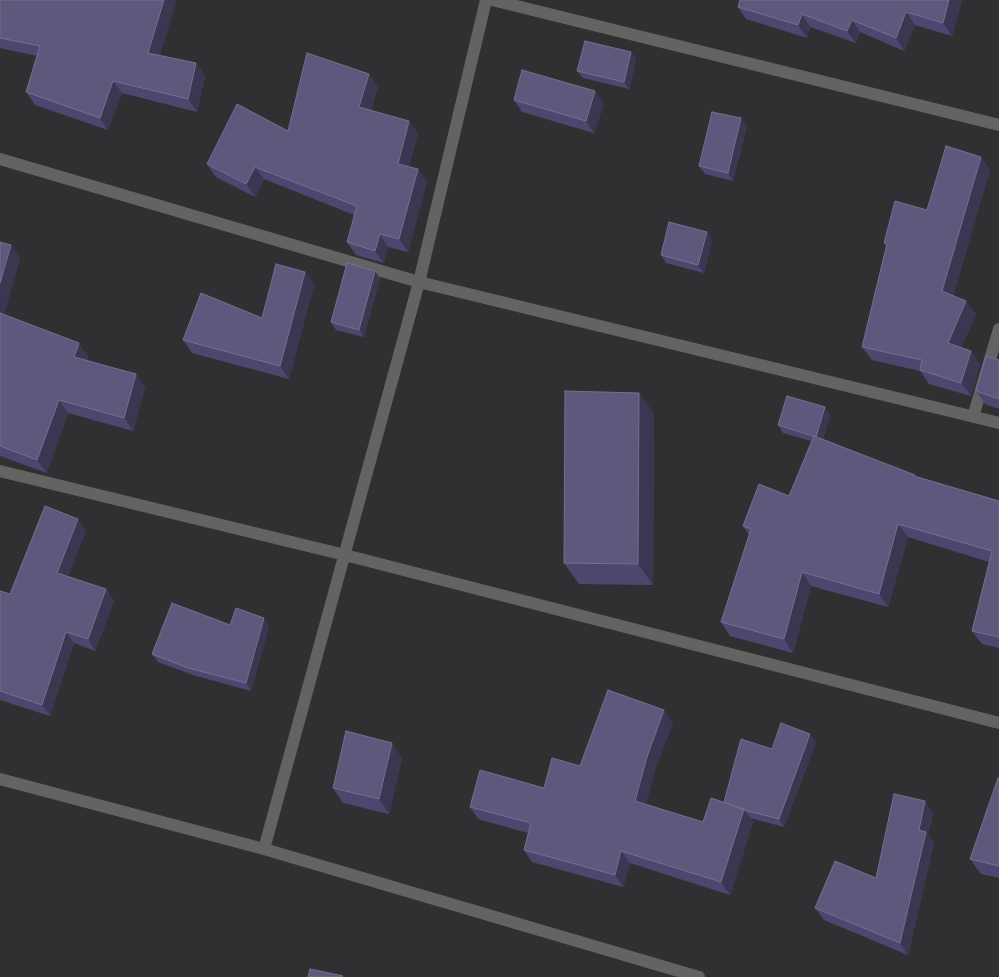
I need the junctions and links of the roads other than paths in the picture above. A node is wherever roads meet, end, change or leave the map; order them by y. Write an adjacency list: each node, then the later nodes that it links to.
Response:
1 (486, 0): 5 (street)
2 (492, 0): 3 (street)
3 (999, 126)
4 (0, 159): 5 (street)
5 (419, 282): 7 (street); 10 (street)
6 (999, 329): 7 (street)
7 (973, 417): 8 (street)
8 (999, 423)
9 (0, 471): 10 (street)
10 (345, 556): 11 (street); 13 (street)
11 (999, 723)
12 (0, 779): 13 (street)
13 (264, 849): 14 (street)
14 (699, 977)

